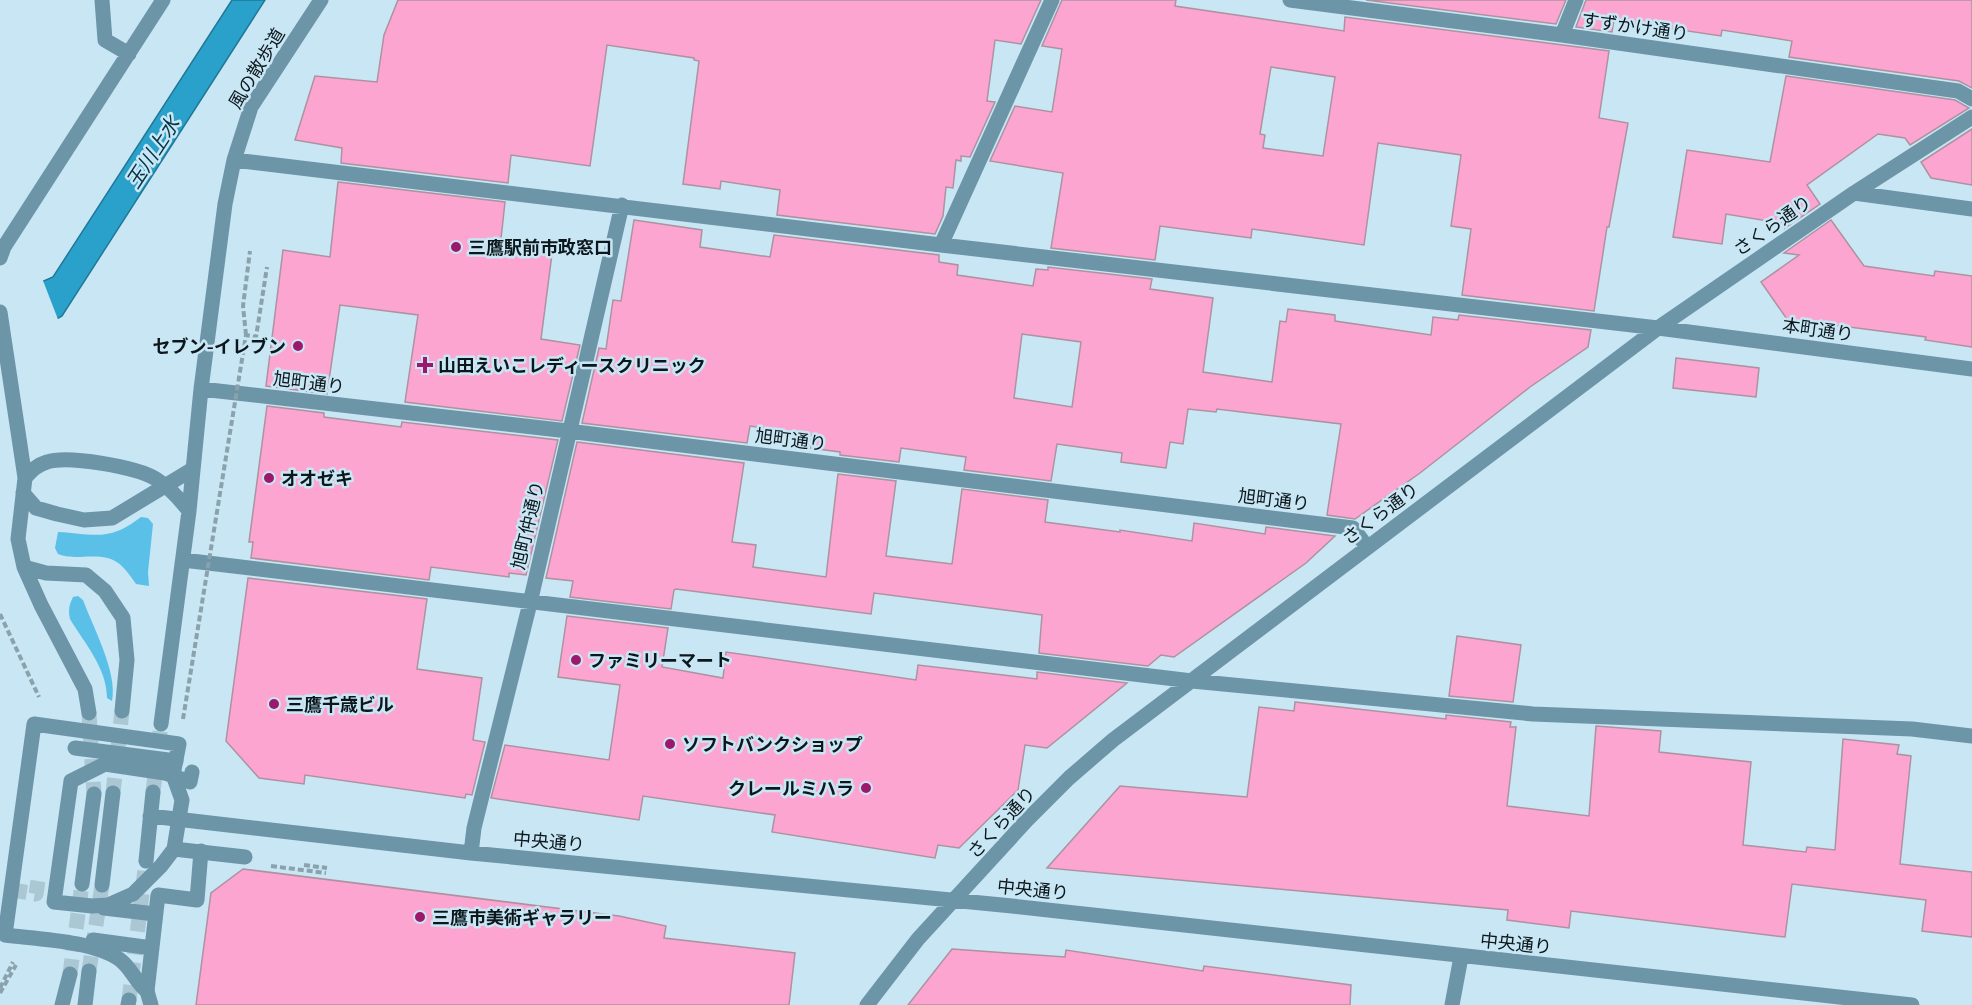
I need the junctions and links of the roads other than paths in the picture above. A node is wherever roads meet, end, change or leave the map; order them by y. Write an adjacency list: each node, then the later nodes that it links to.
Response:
1 (102, 0): 8 (street)
2 (163, 0): 8 (street)
3 (321, 0): 11 (street, 風の散歩道)
4 (1052, 0): 15 (street)
5 (1290, 0): 7 (street, すずかけ通り)
6 (1576, 0): 7 (street)
7 (1562, 35): 9 (street, すずかけ通り)
8 (129, 54): 16 (street)
9 (1972, 99)
10 (1972, 117): 12 (street, さくら通り)
11 (234, 160): 13 (street, 本町通り); 20 (street, 風の散歩道)
12 (1854, 193): 14 (street); 18 (street, さくら通り)
13 (622, 205): 15 (street, 本町通り); 21 (street, 旭町仲通り)
14 (1972, 209)
15 (941, 245): 18 (street, 本町通り)
16 (0, 258)
17 (0, 312): 23 (street)
18 (1658, 328): 19 (street, 本町通り); 27 (street, さくら通り)
19 (1972, 369)
20 (201, 389): 21 (street, 旭町通り); 22 (street, 風の散歩道)
21 (568, 431): 27 (street, 旭町通り); 30 (street, 旭町仲通り)
22 (193, 469): 24 (street); 26 (street, 風の散歩道)
23 (25, 478): 24 (street); 25 (street)
24 (165, 486): 25 (street); 26 (street)
25 (23, 494): 29 (street)
26 (189, 511): 28 (street, 風の散歩道)
27 (1367, 547): 31 (street, さくら通り)
28 (183, 560): 30 (street); 34 (street, 風の散歩道)
29 (24, 567): 32 (street); 33 (street)
30 (530, 603): 31 (street); 45 (street, 旭町仲通り)
31 (1192, 681): 35 (street); 50 (street, さくら通り)
32 (122, 711)
33 (89, 713)
34 (161, 724)
35 (1972, 736)
36 (75, 748): 37 (street)
37 (175, 768): 38 (street, bridge); 43 (street, bridge); 51 (street, bridge); 53 (street, bridge)
38 (192, 772)
39 (153, 792): 42 (street)
40 (113, 793): 49 (street)
41 (94, 794): 48 (street)
42 (150, 816): 45 (street, 中央通り); 47 (street)
43 (174, 849): 44 (street); 51 (street, bridge)
44 (201, 851): 46 (street); 52 (street, bridge)
45 (471, 853): 50 (street, 中央通り)
46 (245, 856)
47 (146, 861)
48 (82, 884)
49 (102, 885)
50 (955, 901): 55 (street, 中央通り); 61 (street, さくら通り)
51 (92, 906): 52 (street, bridge)
52 (155, 914): 54 (street, bridge)
53 (6, 928): 54 (street, bridge); 58 (street, bridge)
54 (152, 948): 58 (street, bridge)
55 (1461, 957): 62 (street); 63 (street, 中央通り)
56 (89, 971): 60 (street)
57 (70, 974): 59 (street)
58 (149, 998)
59 (62, 1005)
60 (84, 1005)
61 (867, 1005)
62 (1452, 1005)
63 (1912, 1005)

